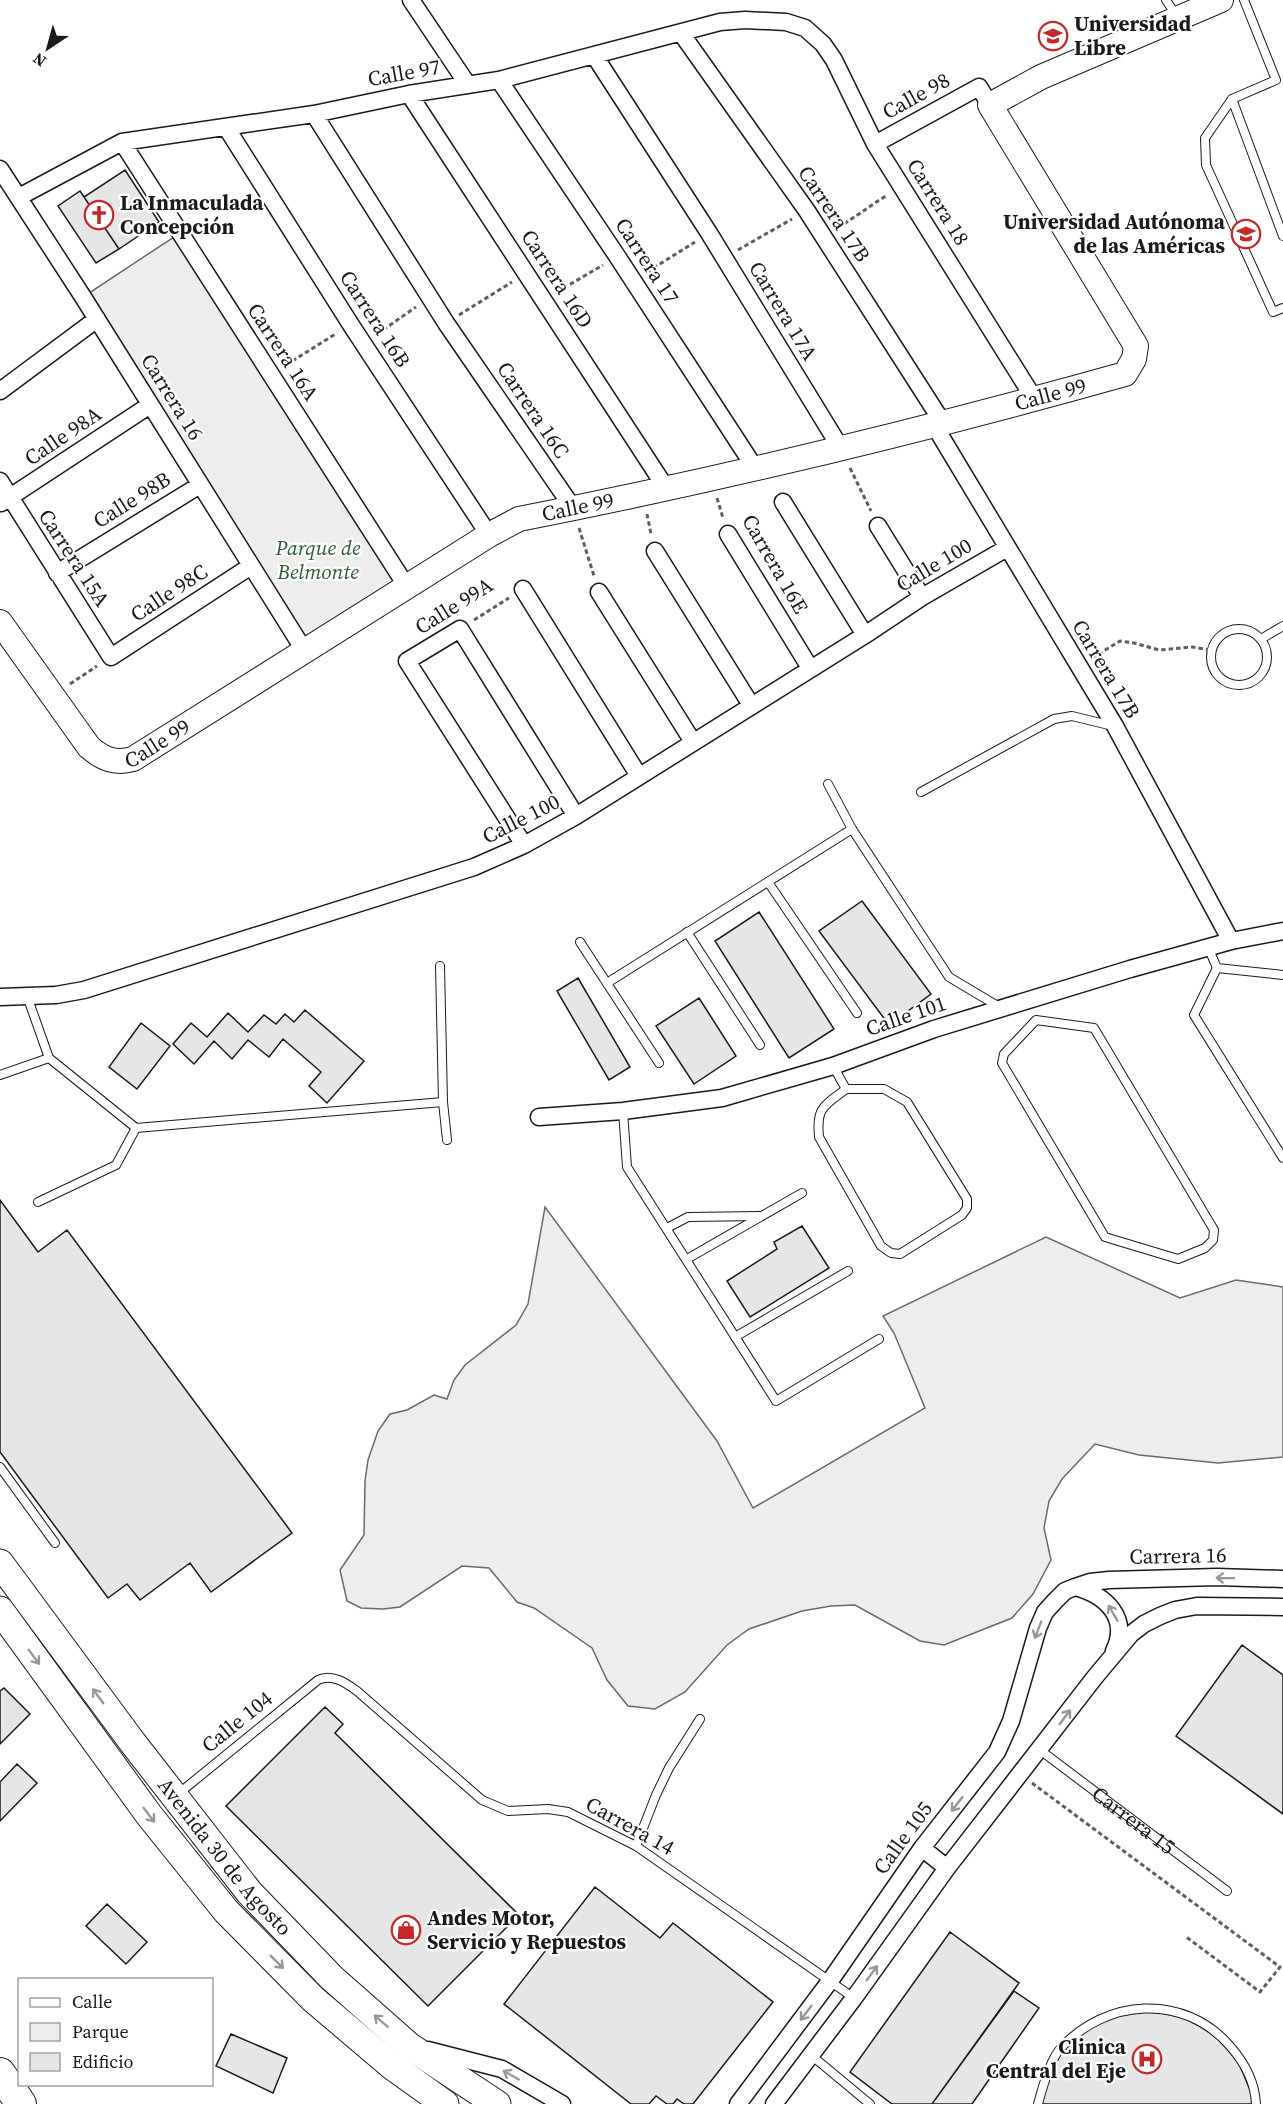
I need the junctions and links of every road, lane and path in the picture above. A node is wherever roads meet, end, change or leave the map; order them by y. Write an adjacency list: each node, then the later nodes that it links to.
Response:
1 (411, 0): 9 (street)
2 (1221, 0): 4 (street)
3 (1244, 0): 12 (lane)
4 (1172, 9): 11 (street)
5 (805, 28): 6 (street, Calle 97); 16 (street, Carrera 18)
6 (681, 33): 7 (street, Calle 97); 20 (street, Carrera 17B)
7 (594, 55): 8 (street, Calle 97); 21 (street, Carrera 17A)
8 (499, 80): 9 (street, Calle 97); 24 (street, Carrera 17)
9 (468, 85): 10 (street, Calle 97)
10 (409, 94): 13 (street, Calle 97); 26 (street, Carrera 16D)
11 (985, 96): 16 (street, Calle 98); 37 (street, Calle 99)
12 (1232, 99): 22 (lane); 30 (lane)
13 (314, 114): 14 (street, Calle 97); 28 (street, Carrera 16C)
14 (226, 127): 15 (street, Calle 97); 33 (street, Carrera 16B)
15 (122, 142): 19 (street, Calle 97); 35 (street, Carrera 16A)
16 (875, 144): 18 (street, Carrera 18)
17 (0, 169): 19 (street, Carrera 16)
18 (902, 186): 23 (path); 37 (street, Carrera 18)
19 (19, 197): 31 (street, Carrera 16)
20 (807, 211): 23 (street, Carrera 17B); 25 (path)
21 (709, 233): 25 (street, Carrera 17A); 27 (path)
22 (1283, 236)
23 (824, 237): 39 (street, Carrera 17B)
24 (617, 256): 27 (street, Carrera 17); 29 (path)
25 (724, 258): 40 (street, Carrera 17A)
26 (526, 273): 29 (street, Carrera 16D); 32 (path)
27 (633, 281): 41 (street, Carrera 17)
28 (430, 297): 32 (street, Carrera 16C); 34 (path)
29 (544, 300): 45 (street, Carrera 16D)
30 (1283, 308)
31 (97, 319): 36 (street); 38 (street, Carrera 16)
32 (446, 323): 49 (street, Carrera 16C)
33 (351, 325): 34 (street, Carrera 16B); 35 (path)
34 (363, 343): 52 (street, Carrera 16B)
35 (271, 374): 57 (street, Carrera 16A)
36 (0, 391)
37 (1035, 399): 39 (street, Calle 99)
38 (150, 405): 44 (street, Carrera 16); 47 (street, Calle 98A)
39 (939, 424): 40 (street, Calle 99); 53 (street, Carrera 17B)
40 (840, 447): 41 (street, Calle 99); 50 (path)
41 (755, 468): 42 (street, Calle 99)
42 (711, 477): 45 (street, Calle 99); 51 (path, Carrera 16E)
43 (0, 481): 47 (street, Carrera 15A)
44 (200, 485): 55 (street, Carrera 16); 56 (street, Calle 98B)
45 (666, 488): 46 (street, Calle 99)
46 (642, 494): 49 (street, Calle 99); 54 (path)
47 (5, 501): 56 (street, Carrera 15A)
48 (783, 502): 64 (street)
49 (573, 508): 52 (street, Calle 99); 59 (path)
50 (878, 526): 60 (street)
51 (728, 534): 70 (street, Carrera 16E)
52 (489, 535): 57 (street, Calle 99)
53 (1007, 548): 60 (street, Calle 100); 69 (street, Carrera 17B)
54 (655, 551): 72 (street)
55 (251, 566): 66 (street, Carrera 16); 68 (street, Calle 98C)
56 (57, 573): 68 (street, Carrera 15A)
57 (407, 586): 66 (street, Calle 99)
58 (523, 589): 63 (path, Calle 99A); 75 (street)
59 (599, 592): 74 (street)
60 (922, 597): 64 (street, Calle 100)
61 (0, 622): 71 (street)
62 (1283, 626): 65 (lane)
63 (459, 629): 78 (street); 80 (street, Calle 99A)
64 (865, 635): 70 (street, Calle 100)
65 (1262, 639): 67 (lane); 67 (lane)
66 (304, 650): 71 (street, Calle 99)
67 (1210, 650): 69 (path)
68 (111, 657): 71 (path)
69 (1078, 666): 73 (street, Carrera 17B)
70 (810, 668): 72 (street, Calle 100)
71 (53, 694)
72 (752, 705): 74 (street, Calle 100)
73 (1115, 726): 77 (lane); 84 (street, Carrera 17B)
74 (693, 741): 75 (street, Calle 100)
75 (639, 776): 78 (street, Calle 100)
76 (828, 784): 79 (lane)
77 (921, 792)
78 (576, 816): 80 (street, Calle 100)
79 (852, 829): 81 (lane); 94 (lane)
80 (524, 845): 91 (street, Calle 100)
81 (768, 882): 83 (lane); 95 (lane)
82 (1283, 931): 84 (street, Calle 101)
83 (687, 932): 90 (lane); 97 (lane)
84 (1231, 941): 86 (street, Calle 101)
85 (580, 942): 90 (lane)
86 (1208, 947): 88 (lane); 93 (street, Calle 101)
87 (440, 966): 103 (lane)
88 (1216, 968): 89 (lane); 108 (lane)
89 (1283, 975)
90 (607, 983): 99 (lane)
91 (27, 996): 92 (street, Calle 100); 98 (lane)
92 (0, 997)
93 (1027, 1001): 94 (street, Calle 101); 96 (lane)
94 (1001, 1008): 100 (street, Calle 101)
95 (857, 1013)
96 (1036, 1020): 96 (lane)
97 (760, 1045)
98 (49, 1058): 101 (lane); 106 (lane)
99 (659, 1063)
100 (833, 1066): 102 (lane); 104 (street, Calle 101)
101 (0, 1075)
102 (846, 1089): 102 (lane)
103 (443, 1102): 106 (lane); 107 (lane)
104 (622, 1110): 105 (street, Calle 101); 112 (lane)
105 (539, 1116)
106 (136, 1128): 110 (lane)
107 (447, 1140)
108 (1283, 1158)
109 (802, 1193): 111 (lane)
110 (38, 1202)
111 (764, 1215): 112 (lane); 113 (lane)
112 (667, 1228): 113 (lane)
113 (687, 1259): 115 (lane)
114 (848, 1271): 115 (lane)
115 (735, 1337): 116 (lane)
116 (879, 1339)
117 (0, 1467): 118 (lane)
118 (55, 1543)
119 (0, 1563): 129 (main road, Avenida 30 de Agosto, one-way to 119)
120 (1283, 1579): 121 (street, Carrera 16, one-way to 121)
121 (1075, 1587): 124 (street, one-way to 121); 131 (street, Calle 105, one-way to 131)
122 (1283, 1607): 124 (street)
123 (0, 1610): 142 (main road, Avenida 30 de Agosto, one-way to 142)
124 (1111, 1657): 127 (street, one-way to 124)
125 (323, 1677): 129 (lane, Calle 104); 130 (lane, Carrera 14)
126 (700, 1719): 130 (lane)
127 (1040, 1750): 128 (street); 133 (lane, Carrera 15)
128 (1020, 1774): 132 (street); 134 (path)
129 (175, 1797): 137 (main road, Avenida 30 de Agosto, one-way to 129)
130 (636, 1846): 135 (lane, Carrera 14)
131 (922, 1848): 132 (street); 135 (street, Calle 105)
132 (947, 1868): 136 (street, one-way to 132)
133 (1227, 1891)
134 (1185, 1936)
135 (830, 1981): 136 (lane, Carrera 14); 140 (street, Calle 105, one-way to 140)
136 (854, 1998): 138 (street)
137 (409, 2046): 143 (main road, Avenida 30 de Agosto); 144 (street, one-way to 137)
138 (811, 2055): 145 (street); 146 (lane)
139 (0, 2073): 141 (highway)
140 (741, 2101)
141 (21, 2104)
142 (445, 2104)
143 (497, 2104)
144 (562, 2104)
145 (774, 2104)
146 (870, 2104)
147 (1038, 2104): 148 (lane)
148 (1256, 2104)

